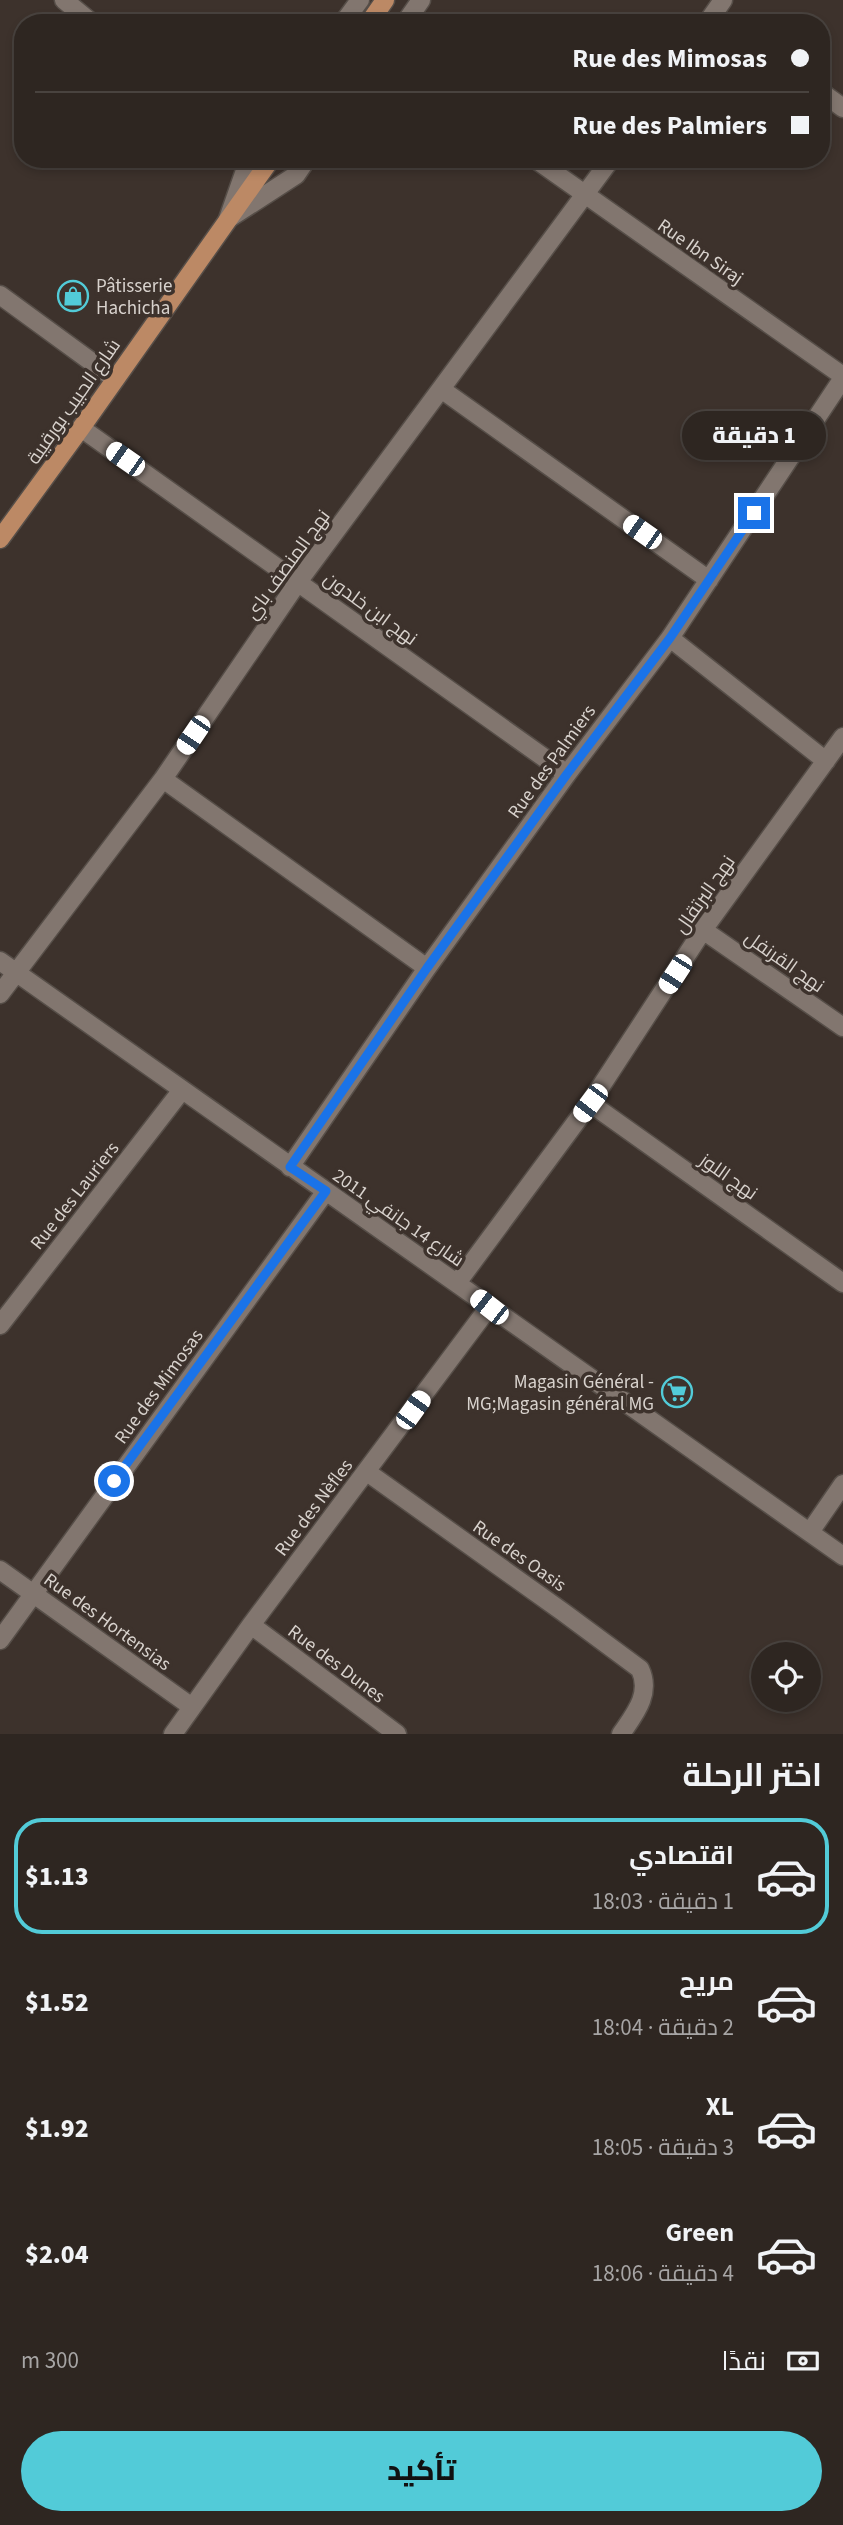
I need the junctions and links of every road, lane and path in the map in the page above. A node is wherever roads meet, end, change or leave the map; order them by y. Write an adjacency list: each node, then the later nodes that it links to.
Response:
1 (64, 0): 2 (street)
2 (81, 14)
3 (246, 168): 9 (street, شارع الحبيب بورقيبة)
4 (265, 168): 9 (main road, شارع الحبيب بورقيبة)
5 (301, 168): 9 (street, شارع الحبيب بورقيبة)
6 (548, 168): 8 (street, Rue Ibn Siraj)
7 (604, 168): 8 (street, نهج المنصف باي)
8 (585, 195): 11 (street, Rue Ibn Siraj); 13 (street, نهج المنصف باي)
9 (228, 219): 12 (main road, شارع الحبيب بورقيبة)
10 (0, 295): 12 (street)
11 (843, 377): 16 (street, Rue des Palmiers)
12 (115, 379): 14 (main road, شارع الحبيب بورقيبة)
13 (441, 389): 16 (street); 17 (street, نهج المنصف باي)
14 (81, 428): 15 (main road, شارع الحبيب بورقيبة); 17 (street, نهج ابن خلدون)
15 (0, 539)
16 (709, 580): 18 (street, Rue des Palmiers)
17 (298, 582): 21 (street, نهج ابن خلدون); 22 (street, نهج المنصف باي)
18 (670, 638): 20 (street); 21 (street, Rue des Palmiers)
19 (843, 737): 20 (street, نهج البرتقال)
20 (826, 761): 23 (street, نهج البرتقال)
21 (567, 774): 25 (street, Rue des Palmiers)
22 (163, 779): 25 (street); 26 (street, نهج المنصف باي)
23 (703, 930): 28 (street, نهج القرنفل); 30 (street, نهج البرتقال)
24 (0, 961): 26 (street, شارع 14 جانفي 2011)
25 (427, 968): 31 (street, Rue des Palmiers)
26 (15, 973): 27 (street, نهج المنصف باي); 29 (street, شارع 14 جانفي 2011)
27 (0, 995)
28 (843, 1027)
29 (182, 1090): 31 (street, شارع 14 جانفي 2011); 36 (street, Rue des Lauriers)
30 (590, 1103): 33 (street, نهج البرتقال); 34 (street, نهج اللوز)
31 (290, 1167): 32 (street, شارع 14 جانفي 2011)
32 (326, 1191): 33 (street, شارع 14 جانفي 2011); 42 (street, Rue des Mimosas)
33 (457, 1283): 35 (street, شارع 14 جانفي 2011)
34 (843, 1283)
35 (489, 1307): 37 (street, Rue des Nèfles); 39 (street, شارع 14 جانفي 2011)
36 (0, 1325)
37 (367, 1472): 43 (street, Rue des Nèfles); 48 (street, Rue des Oasis)
38 (843, 1484): 39 (street)
39 (810, 1532): 40 (street, شارع 14 جانفي 2011)
40 (843, 1556)
41 (0, 1570): 42 (street, Rue des Hortensias)
42 (33, 1592): 44 (street, Rue des Mimosas); 45 (street, Rue des Hortensias)
43 (251, 1625): 45 (street, Rue des Nèfles); 47 (street, Rue des Dunes)
44 (0, 1640)
45 (192, 1707): 46 (street, Rue des Nèfles)
46 (173, 1734)
47 (397, 1734)
48 (621, 1734)

